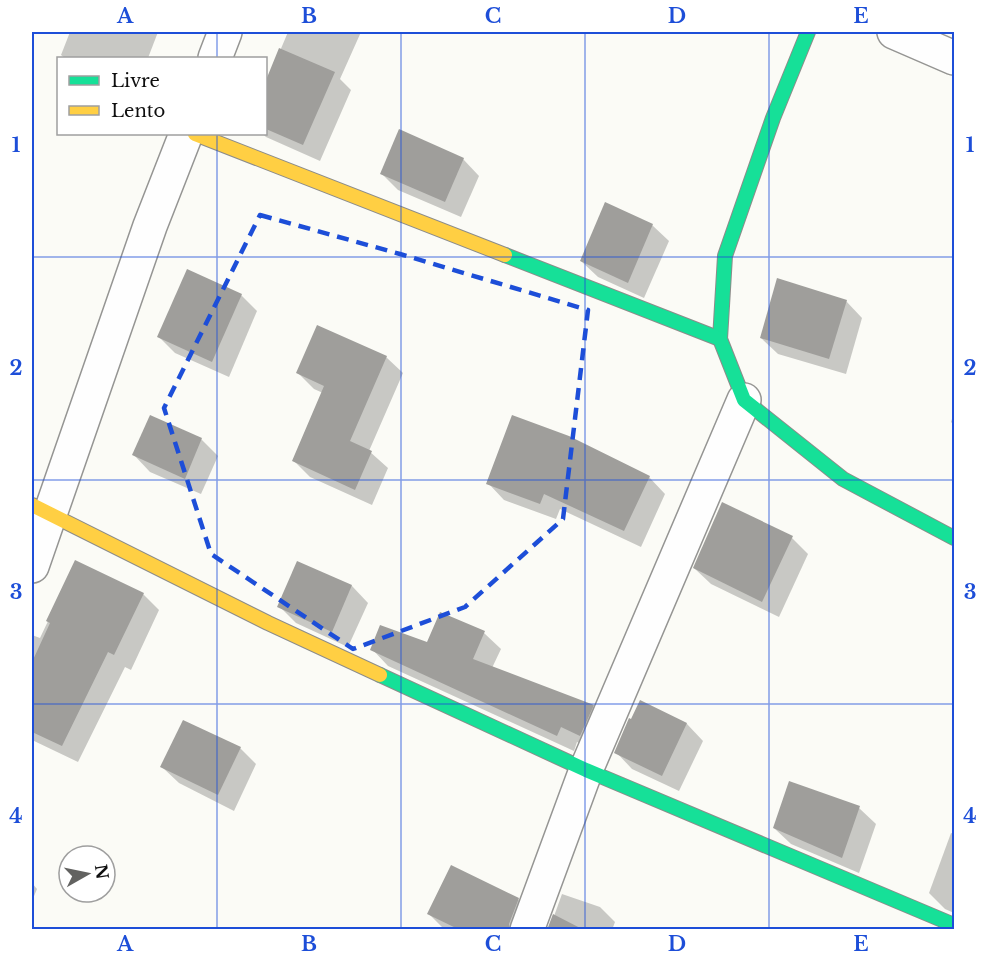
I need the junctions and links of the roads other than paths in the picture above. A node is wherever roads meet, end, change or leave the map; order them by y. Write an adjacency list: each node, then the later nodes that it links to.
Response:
1 (225, 32): 4 (street)
2 (808, 32): 8 (street)
3 (894, 32): 5 (street)
4 (215, 57)
5 (954, 58)
6 (186, 135): 10 (street)
7 (198, 135): 8 (street)
8 (720, 339): 9 (street)
9 (744, 400): 11 (street); 13 (street)
10 (41, 509): 12 (street); 13 (street)
11 (954, 538)
12 (32, 566)
13 (586, 770): 14 (street); 15 (street)
14 (954, 925)
15 (527, 930)

